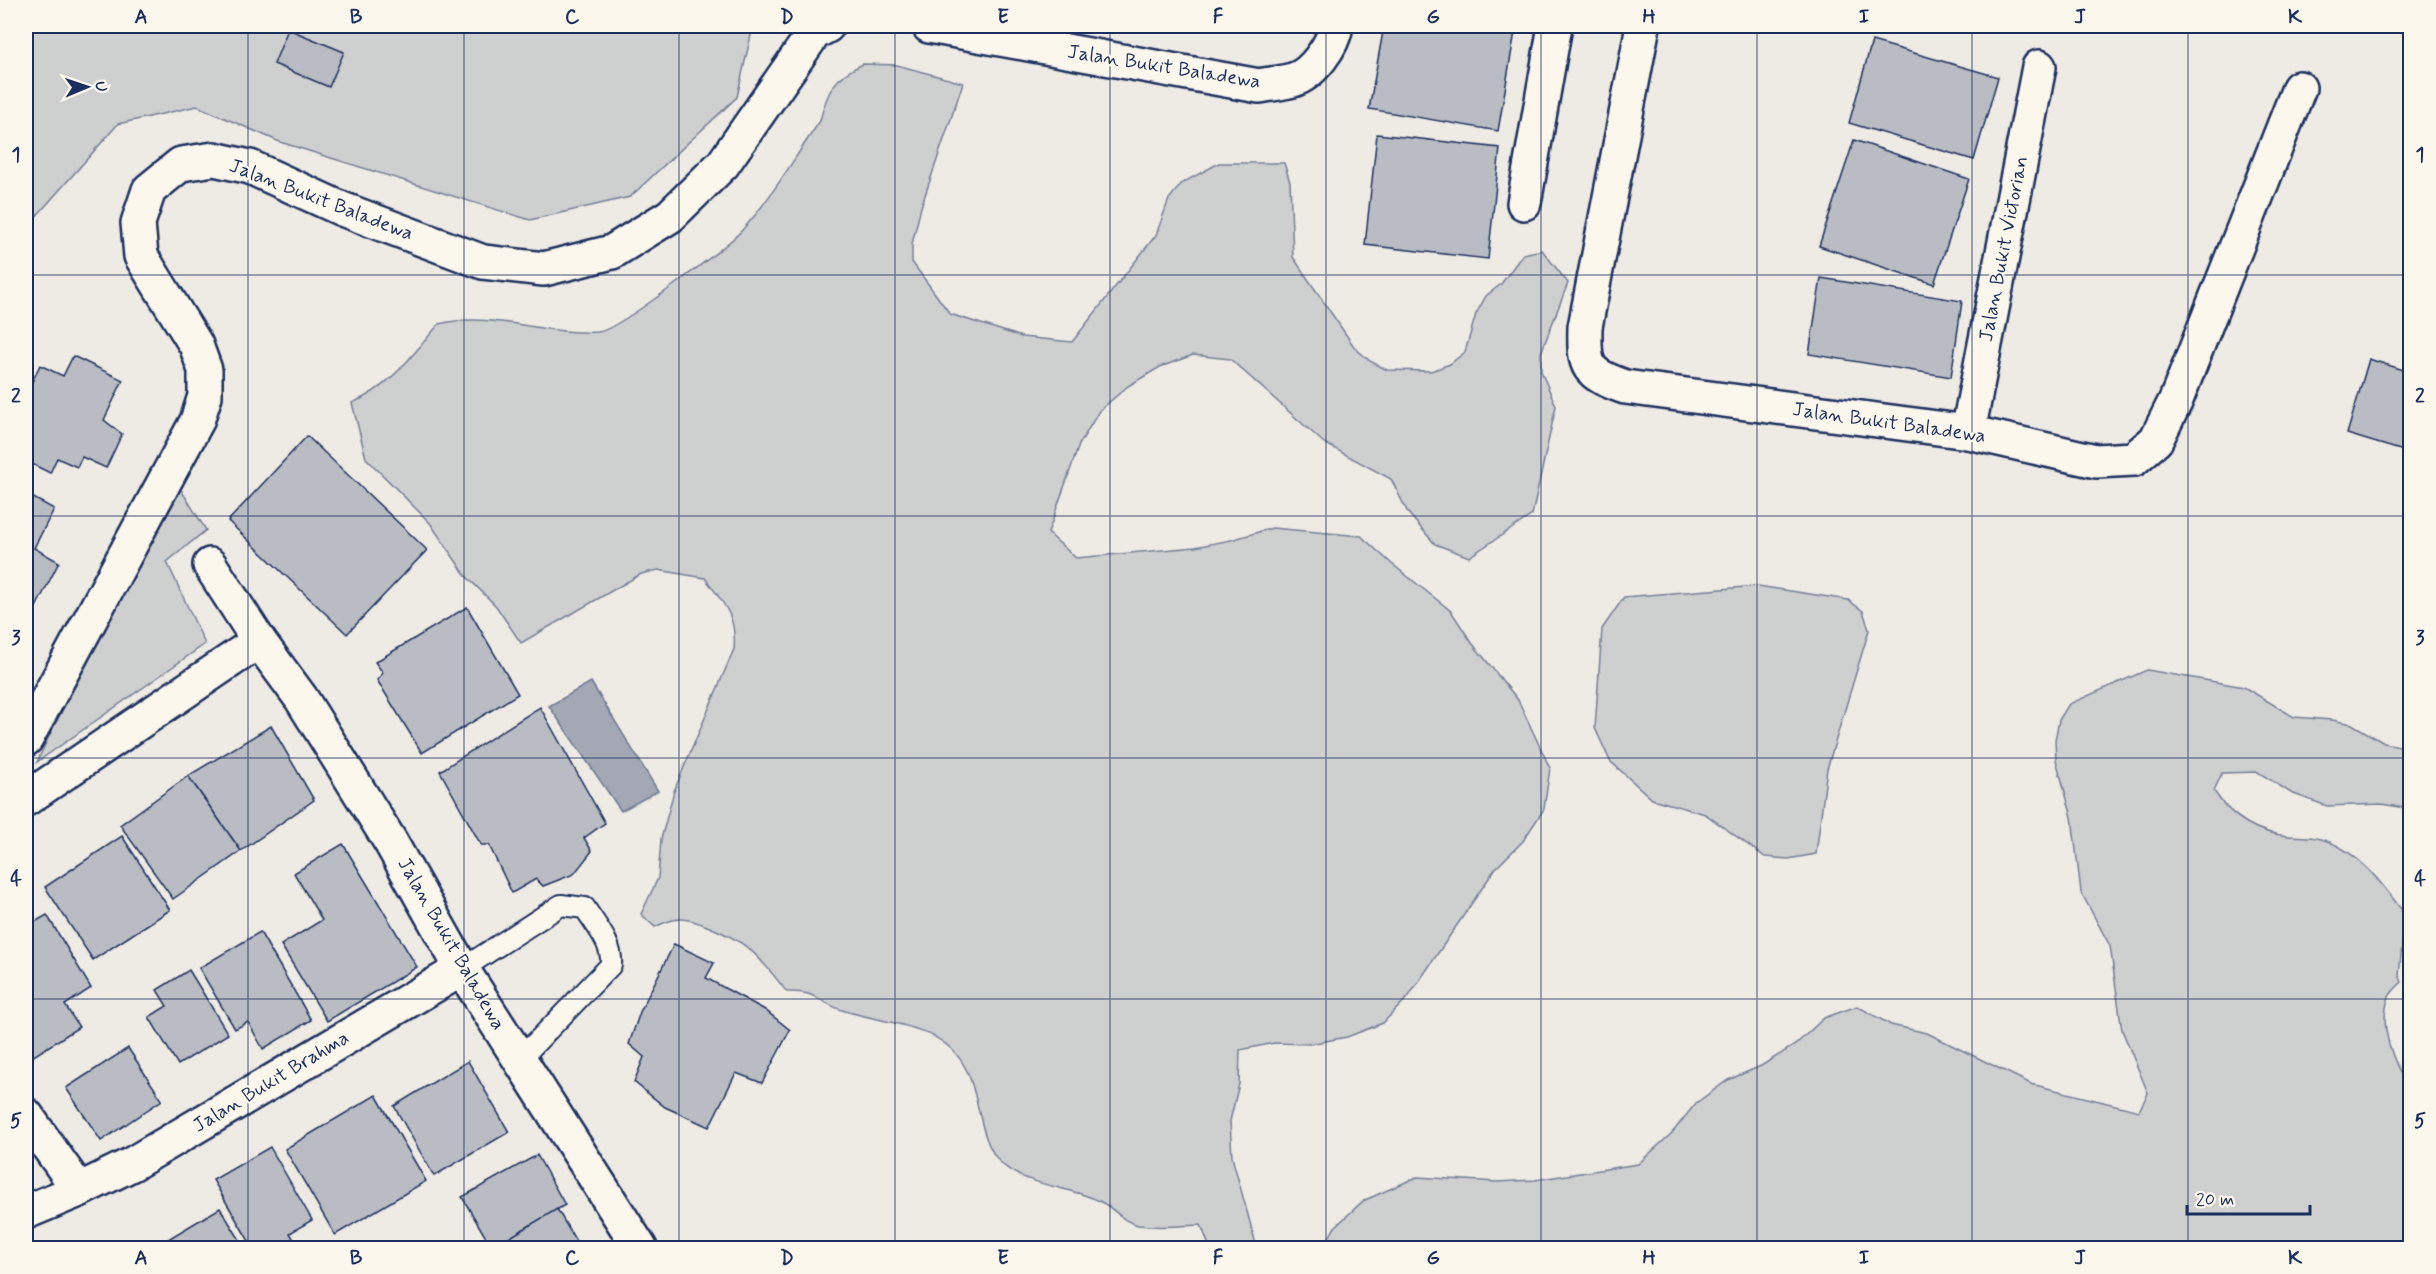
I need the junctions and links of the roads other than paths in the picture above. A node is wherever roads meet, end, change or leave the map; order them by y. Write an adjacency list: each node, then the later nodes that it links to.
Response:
1 (827, 26): 12 (street, Jalan Bukit Baladewa)
2 (929, 26): 3 (street, Jalan Bukit Baladewa)
3 (1336, 26)
4 (1555, 26): 8 (street)
5 (1643, 26): 9 (street, Jalan Bukit Baladewa)
6 (2039, 67): 9 (street, Jalan Bukit Victorian)
7 (2299, 88): 9 (street, Jalan Bukit Baladewa)
8 (1524, 203)
9 (1968, 432)
10 (210, 566): 11 (street, Jalan Bukit Baladewa)
11 (259, 642): 13 (street); 14 (street, Jalan Bukit Baladewa)
12 (26, 739)
13 (26, 799)
14 (462, 969): 15 (street, Jalan Bukit Baladewa); 15 (lane); 17 (street, Jalan Bukit Brahma)
15 (519, 1059): 19 (street, Jalan Bukit Baladewa)
16 (26, 1115): 17 (street)
17 (79, 1190): 18 (street, Jalan Bukit Brahma)
18 (26, 1212)
19 (640, 1248)

